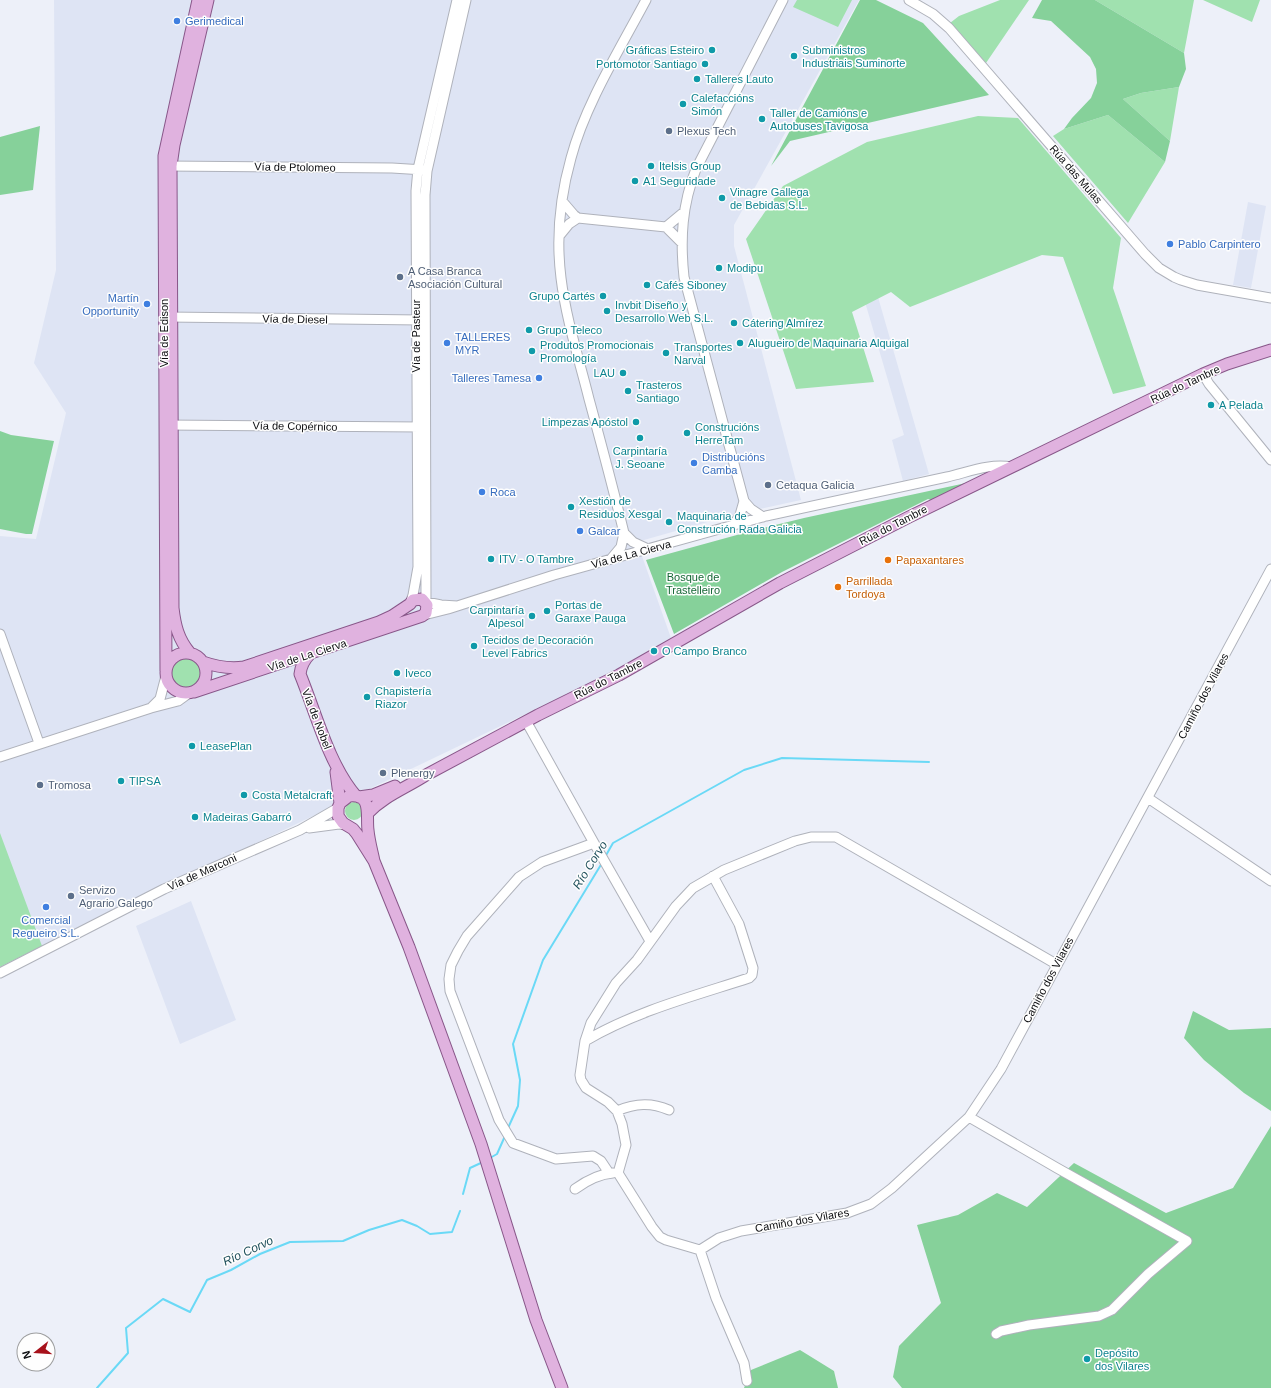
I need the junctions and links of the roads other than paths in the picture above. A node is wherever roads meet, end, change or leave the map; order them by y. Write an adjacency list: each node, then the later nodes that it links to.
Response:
1 (198, 0): 8 (main road, Vía de Edison)
2 (208, 0): 8 (main road, Vía de Edison)
3 (457, 0): 9 (street, Vía de Pasteur)
4 (466, 0): 9 (street, Vía de Pasteur)
5 (646, 0): 10 (street)
6 (783, 0): 11 (street)
7 (909, 0): 18 (street, Rúa das Mulas)
8 (167, 166): 9 (street, Vía de Ptolomeo); 19 (main road, Vía de Edison)
9 (423, 170): 20 (street, Vía de Pasteur)
10 (562, 200): 12 (street); 13 (street)
11 (684, 212): 14 (street); 15 (street)
12 (560, 217): 13 (street); 16 (street)
13 (575, 218): 14 (street); 16 (street)
14 (669, 228): 15 (street); 17 (street)
15 (682, 229): 17 (street)
16 (560, 235): 33 (street)
17 (682, 243): 29 (street)
18 (1271, 298)
19 (169, 317): 20 (street, Vía de Diesel); 23 (main road, Vía de Edison)
20 (421, 320): 24 (street, Vía de Pasteur)
21 (1271, 350): 22 (main road, Rúa do Tambre)
22 (1203, 374): 25 (street); 26 (main road, Rúa do Tambre)
23 (169, 425): 24 (street, Vía de Copérnico); 43 (main road, Vía de Edison); 47 (main road, Vía de Edison)
24 (421, 427): 38 (street, Vía de Pasteur); 39 (street, Vía de Pasteur)
25 (1271, 460)
26 (1012, 466): 27 (street, Vía de La Cierva); 28 (main road, Rúa do Tambre)
27 (986, 467): 28 (street, Vía de La Cierva); 28 (street)
28 (983, 475): 30 (street, Vía de La Cierva); 51 (main road, Rúa do Tambre)
29 (745, 504): 30 (street); 31 (street); 32 (street)
30 (763, 517): 31 (street, Vía de La Cierva)
31 (749, 521): 32 (street, Vía de La Cierva)
32 (733, 526): 34 (street, Vía de La Cierva)
33 (625, 537): 34 (street); 35 (street); 36 (street)
34 (648, 549): 35 (street, Vía de La Cierva)
35 (630, 554): 36 (street, Vía de La Cierva)
36 (611, 559): 40 (street, Vía de La Cierva)
37 (1271, 569): 57 (street, Camiño dos Vilares)
38 (426, 602): 39 (main road); 40 (street, Vía de La Cierva); 41 (main road)
39 (410, 604): 41 (main road); 45 (main road, Vía de La Cierva)
40 (457, 606): 41 (street, Vía de La Cierva)
41 (422, 616): 44 (main road, Vía de La Cierva)
42 (0, 634): 52 (street)
43 (190, 653): 45 (main road); 47 (main road)
44 (310, 654): 46 (main road, Vía de La Cierva); 48 (main road, Vía de Nobel)
45 (203, 662): 49 (main road)
46 (281, 663): 48 (main road, Vía de Nobel); 49 (main road, Vía de La Cierva)
47 (166, 674): 49 (main road); 50 (street)
48 (300, 674): 54 (main road, Vía de Nobel)
49 (192, 693): 50 (street, Vía de La Cierva)
50 (151, 708): 52 (street, Vía de La Cierva)
51 (526, 721): 55 (main road); 62 (street)
52 (39, 743): 53 (street, Vía de La Cierva)
53 (0, 756)
54 (334, 764): 56 (main road, Vía de Nobel); 58 (main road, Vía de Nobel)
55 (426, 775): 56 (main road); 59 (main road)
56 (358, 797): 58 (main road); 59 (main road)
57 (1148, 798): 65 (street); 67 (street, Camiño dos Vilares)
58 (339, 806): 60 (main road); 61 (street, Vía de Marconi)
59 (367, 815): 60 (main road); 63 (main road)
60 (348, 826): 61 (street, Vía de Marconi); 63 (main road)
61 (300, 830): 68 (street, Vía de Marconi)
62 (594, 843): 66 (street); 73 (street)
63 (374, 861): 79 (main road)
64 (713, 876): 66 (street); 67 (street); 69 (street)
65 (1271, 881)
66 (650, 941): 69 (street)
67 (1056, 964): 72 (street, Camiño dos Vilares)
68 (0, 973)
69 (586, 1041): 71 (street)
70 (669, 1110): 71 (street)
71 (617, 1111): 74 (street)
72 (969, 1117): 76 (street, Camiño dos Vilares); 77 (street)
73 (609, 1173): 74 (street); 75 (street)
74 (618, 1173): 76 (street)
75 (575, 1189)
76 (700, 1250): 78 (street)
77 (996, 1334)
78 (747, 1381)
79 (562, 1388)

